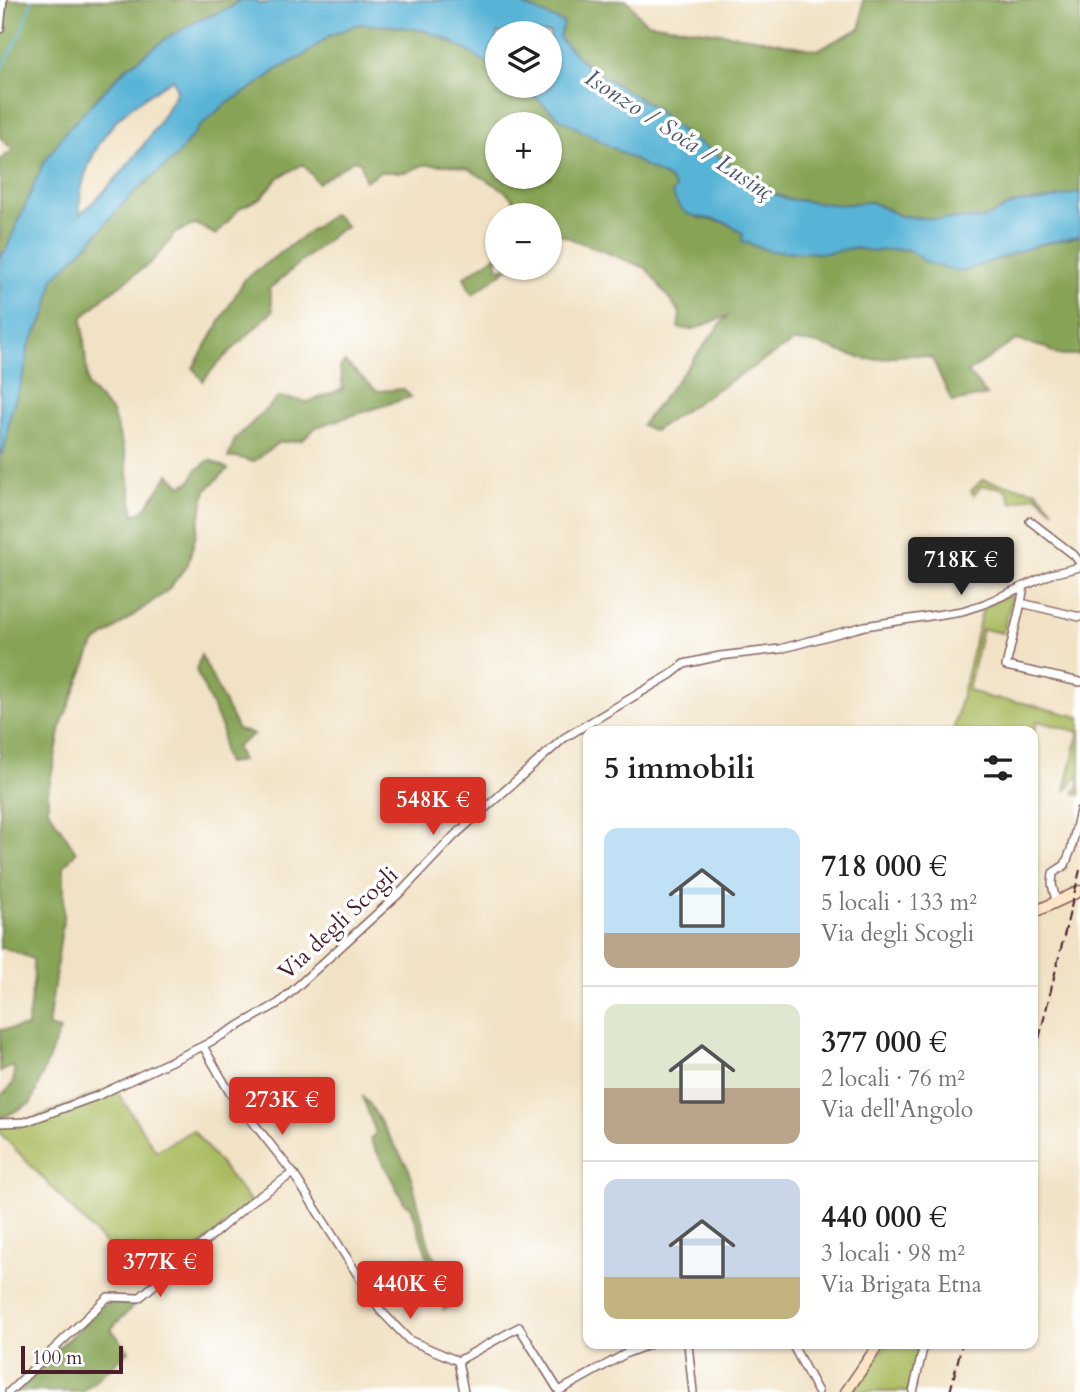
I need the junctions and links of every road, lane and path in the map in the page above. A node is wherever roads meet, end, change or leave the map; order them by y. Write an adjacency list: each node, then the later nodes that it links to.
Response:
1 (3, 0): 2 (street)
2 (0, 29)
3 (1030, 521): 4 (street)
4 (1080, 565): 5 (street, Via degli Scogli)
5 (1024, 586): 6 (street); 9 (street, Via degli Scogli)
6 (1021, 603): 7 (street); 8 (street)
7 (1080, 617)
8 (1080, 682)
9 (584, 726)
10 (583, 727): 15 (street, Via degli Scogli)
11 (1080, 810): 13 (street)
12 (1080, 891): 13 (main road)
13 (1056, 901): 14 (main road)
14 (1038, 911)
15 (203, 1046): 16 (street, Via degli Scogli); 17 (street)
16 (0, 1124)
17 (293, 1173): 23 (street); 24 (street)
18 (638, 1349): 23 (street)
19 (689, 1349): 26 (street)
20 (795, 1349): 27 (street)
21 (876, 1349): 28 (main road)
22 (924, 1349): 29 (street)
23 (458, 1361): 25 (street)
24 (9, 1392)
25 (464, 1392)
26 (693, 1392)
27 (818, 1392)
28 (846, 1392)
29 (912, 1392)

